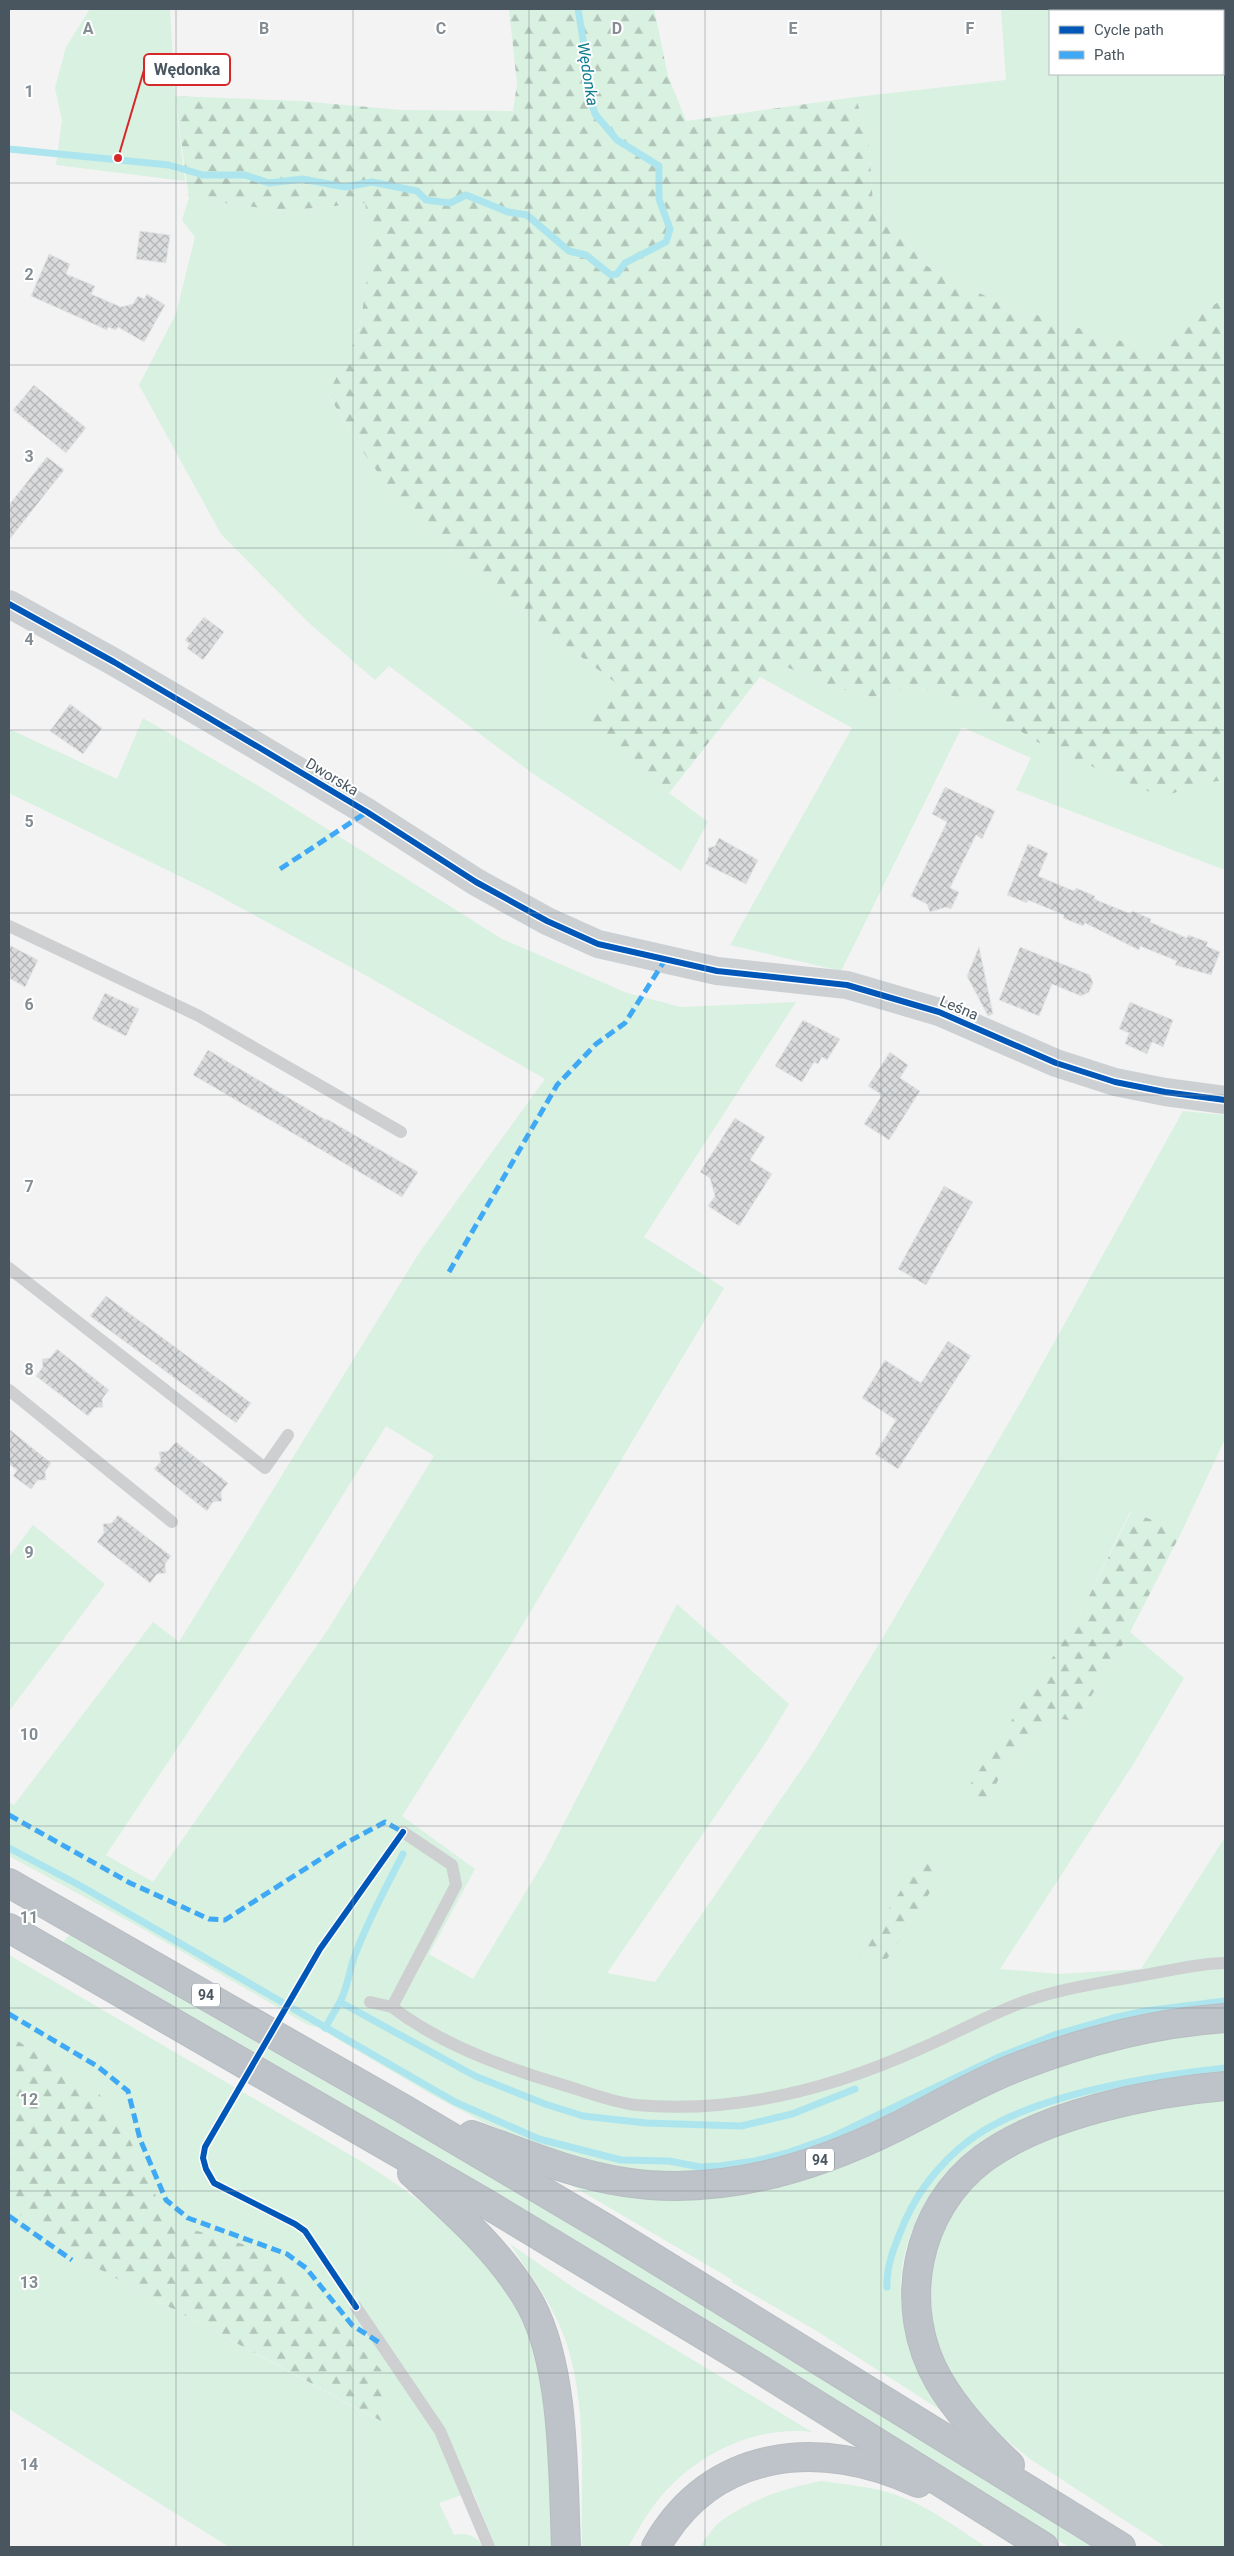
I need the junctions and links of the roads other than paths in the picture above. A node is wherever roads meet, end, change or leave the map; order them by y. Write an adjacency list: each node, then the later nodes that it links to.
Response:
1 (9, 604): 3 (street, Dworska)
2 (9, 926): 5 (lane)
3 (648, 956): 4 (street, Leśna)
4 (1225, 1100)
5 (401, 1132)
6 (9, 1268): 8 (lane)
7 (9, 1390): 9 (lane)
8 (288, 1435)
9 (172, 1522)
10 (403, 1832): 15 (lane)
11 (9, 1883): 18 (highway, 94)
12 (9, 1928): 19 (highway)
13 (1225, 1964): 15 (lane)
14 (370, 2002): 15 (lane)
15 (392, 2007)
16 (1225, 2018): 18 (highway, 94)
17 (1225, 2086): 25 (highway)
18 (402, 2108): 25 (highway)
19 (370, 2135): 21 (highway); 23 (highway)
20 (356, 2307): 22 (lane)
21 (1037, 2543): 24 (highway)
22 (489, 2547)
23 (566, 2547)
24 (656, 2547)
25 (1122, 2547)

